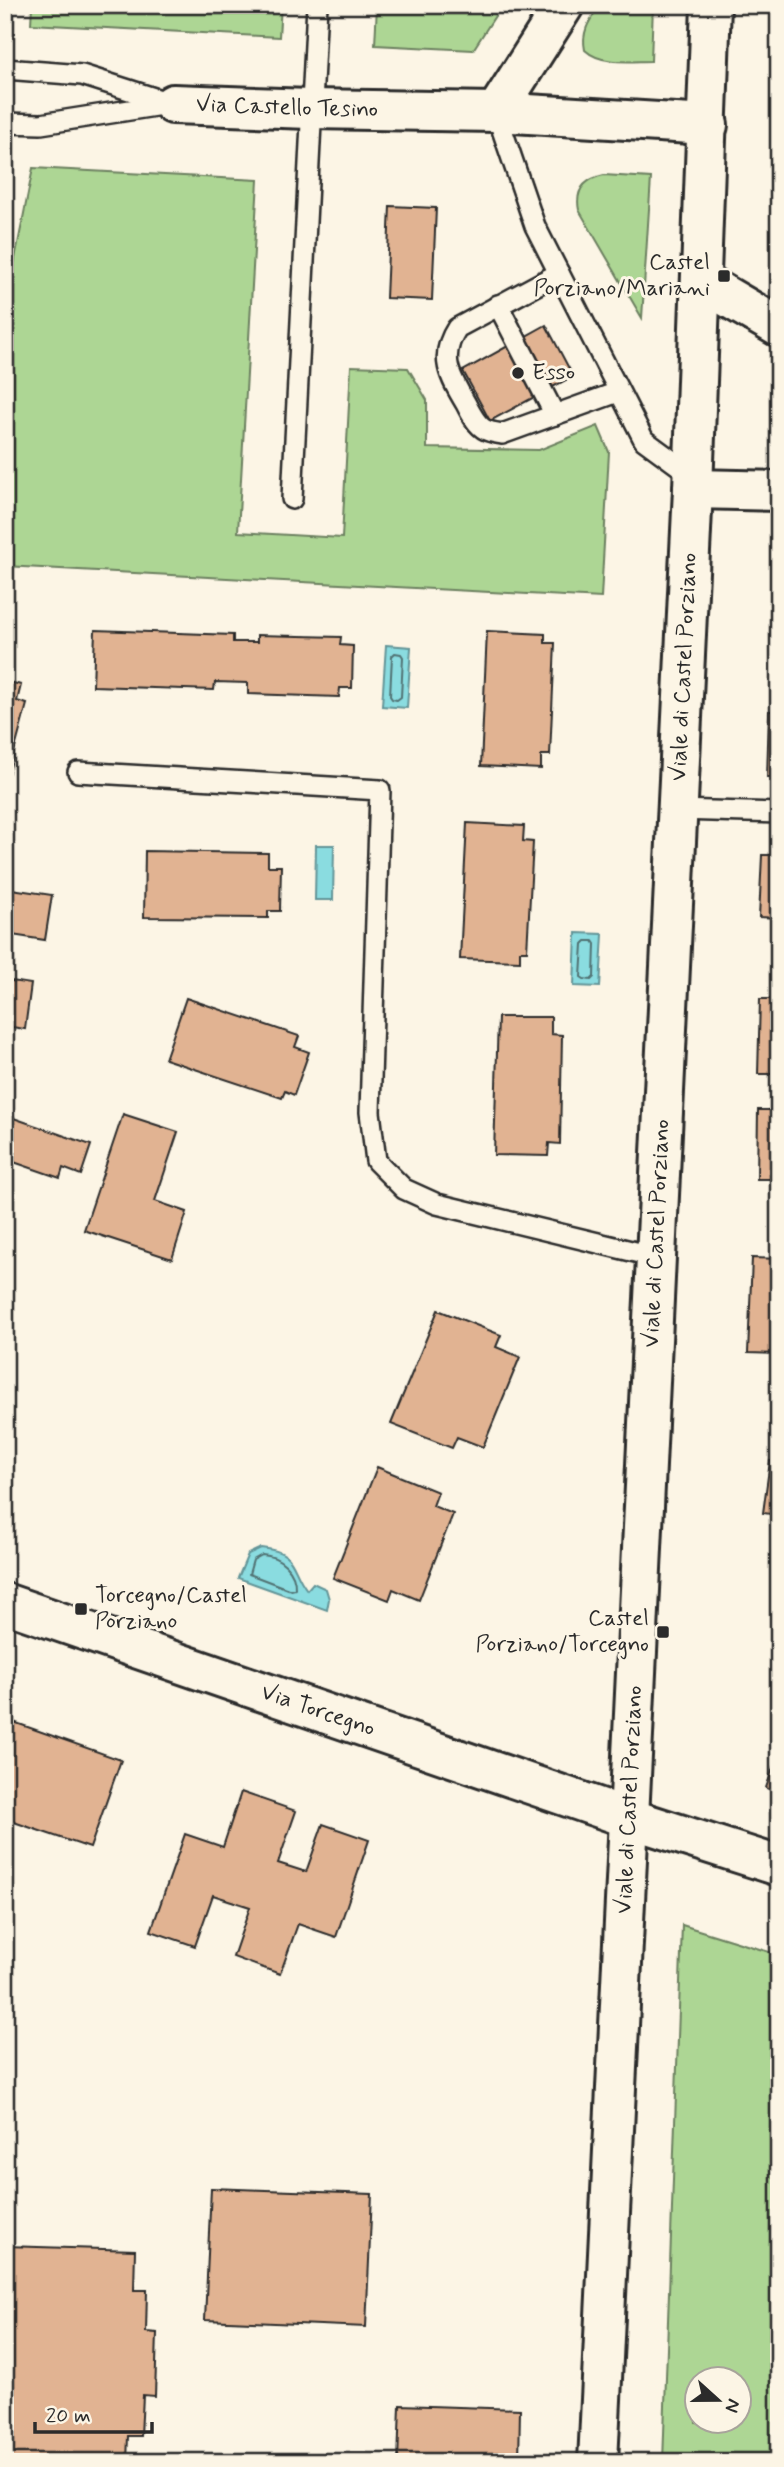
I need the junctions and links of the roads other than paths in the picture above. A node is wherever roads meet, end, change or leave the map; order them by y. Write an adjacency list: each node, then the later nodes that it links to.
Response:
1 (317, 5): 6 (lane)
2 (564, 5): 7 (street)
3 (712, 5): 9 (street, Viale di Castel Porziano)
4 (5, 69): 5 (lane, Via Castello Tesino)
5 (173, 104): 6 (street, Via Castello Tesino); 8 (lane)
6 (310, 109): 7 (street, Via Castello Tesino); 18 (lane)
7 (496, 112): 9 (street, Via Castello Tesino); 10 (lane)
8 (5, 123)
9 (708, 125): 11 (street, Viale di Castel Porziano)
10 (559, 273): 12 (lane); 14 (lane)
11 (702, 282): 13 (street); 16 (street, Viale di Castel Porziano)
12 (498, 306): 15 (lane); 15 (lane)
13 (779, 327)
14 (618, 391): 15 (lane); 16 (lane)
15 (555, 415)
16 (693, 482): 17 (street); 20 (street, Viale di Castel Porziano)
17 (779, 491)
18 (292, 499)
19 (78, 772): 22 (lane)
20 (677, 810): 21 (lane); 22 (street, Viale di Castel Porziano)
21 (779, 813)
22 (656, 1257): 24 (street, Viale di Castel Porziano)
23 (5, 1602): 24 (street, Via Torcegno)
24 (629, 1818): 25 (street, Via Torcegno); 26 (street, Viale di Castel Porziano)
25 (779, 1867)
26 (598, 2462)

